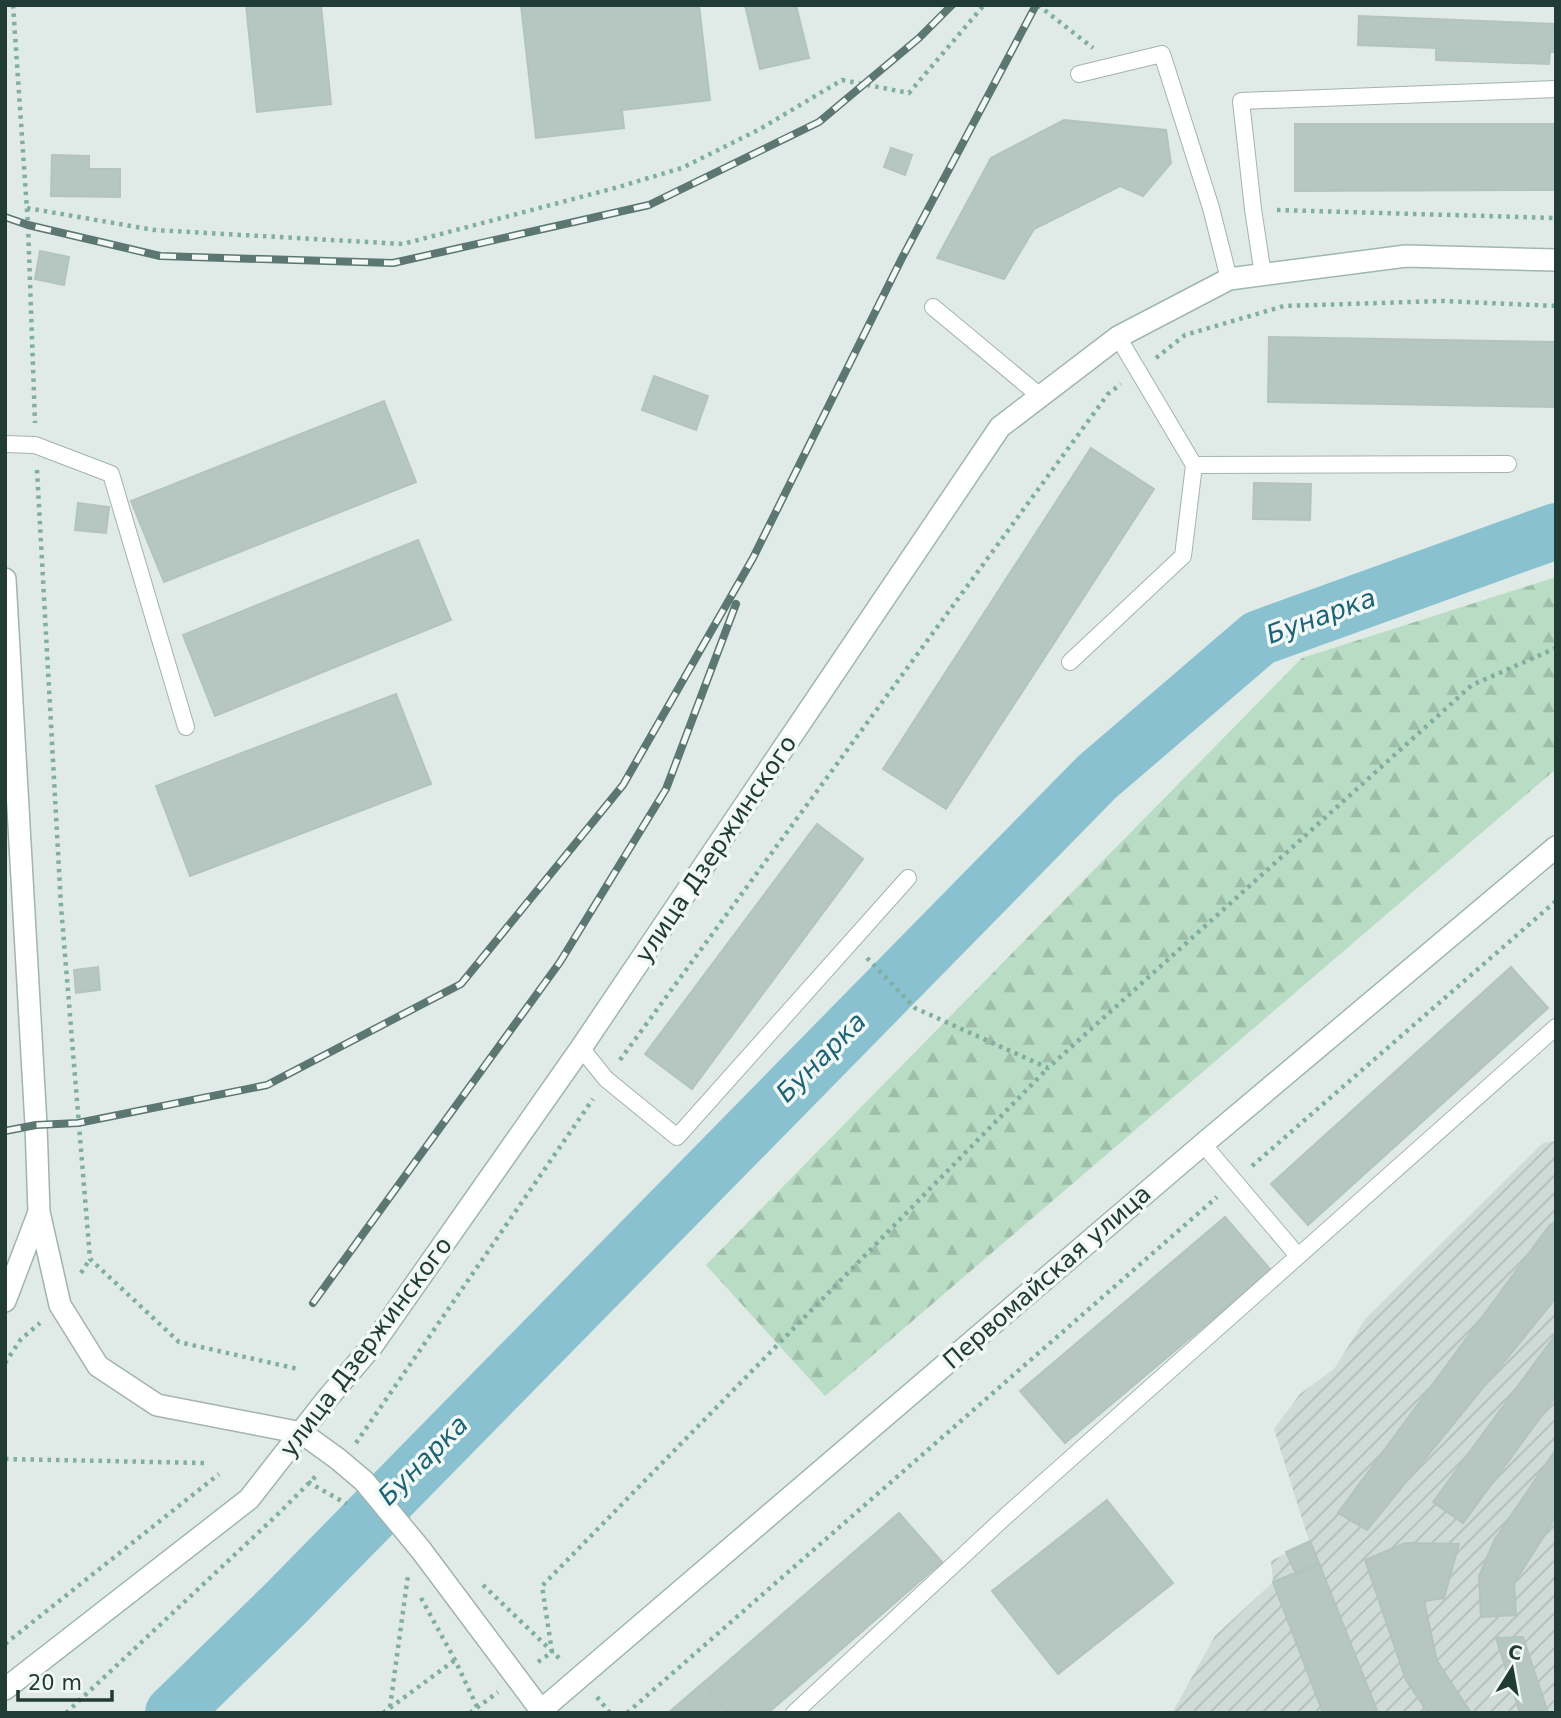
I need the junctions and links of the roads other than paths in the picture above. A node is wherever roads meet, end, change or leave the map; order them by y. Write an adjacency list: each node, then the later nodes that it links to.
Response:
1 (1079, 74): 5 (lane)
2 (1556, 89): 4 (lane)
3 (1556, 260): 4 (main road, улица Дзержинского)
4 (1263, 275): 5 (main road, улица Дзержинского)
5 (1229, 279): 7 (main road, улица Дзержинского)
6 (933, 307): 8 (lane)
7 (1118, 337): 8 (main road, улица Дзержинского); 11 (lane)
8 (1040, 396): 18 (main road, улица Дзержинского)
9 (5, 444): 14 (lane)
10 (1508, 464): 11 (lane)
11 (1194, 465): 13 (lane)
12 (5, 579): 20 (main road)
13 (1070, 662)
14 (186, 727)
15 (1556, 847): 19 (main road, Первомайская улица)
16 (908, 877): 18 (lane)
17 (1556, 1027): 21 (lane)
18 (581, 1048): 23 (main road, улица Дзержинского)
19 (1203, 1144): 21 (lane); 25 (main road, Первомайская улица)
20 (39, 1212): 22 (main road); 23 (main road)
21 (1298, 1256): 26 (lane)
22 (5, 1301)
23 (302, 1433): 24 (main road, улица Дзержинского); 25 (main road)
24 (5, 1689)
25 (541, 1712)
26 (794, 1713)

